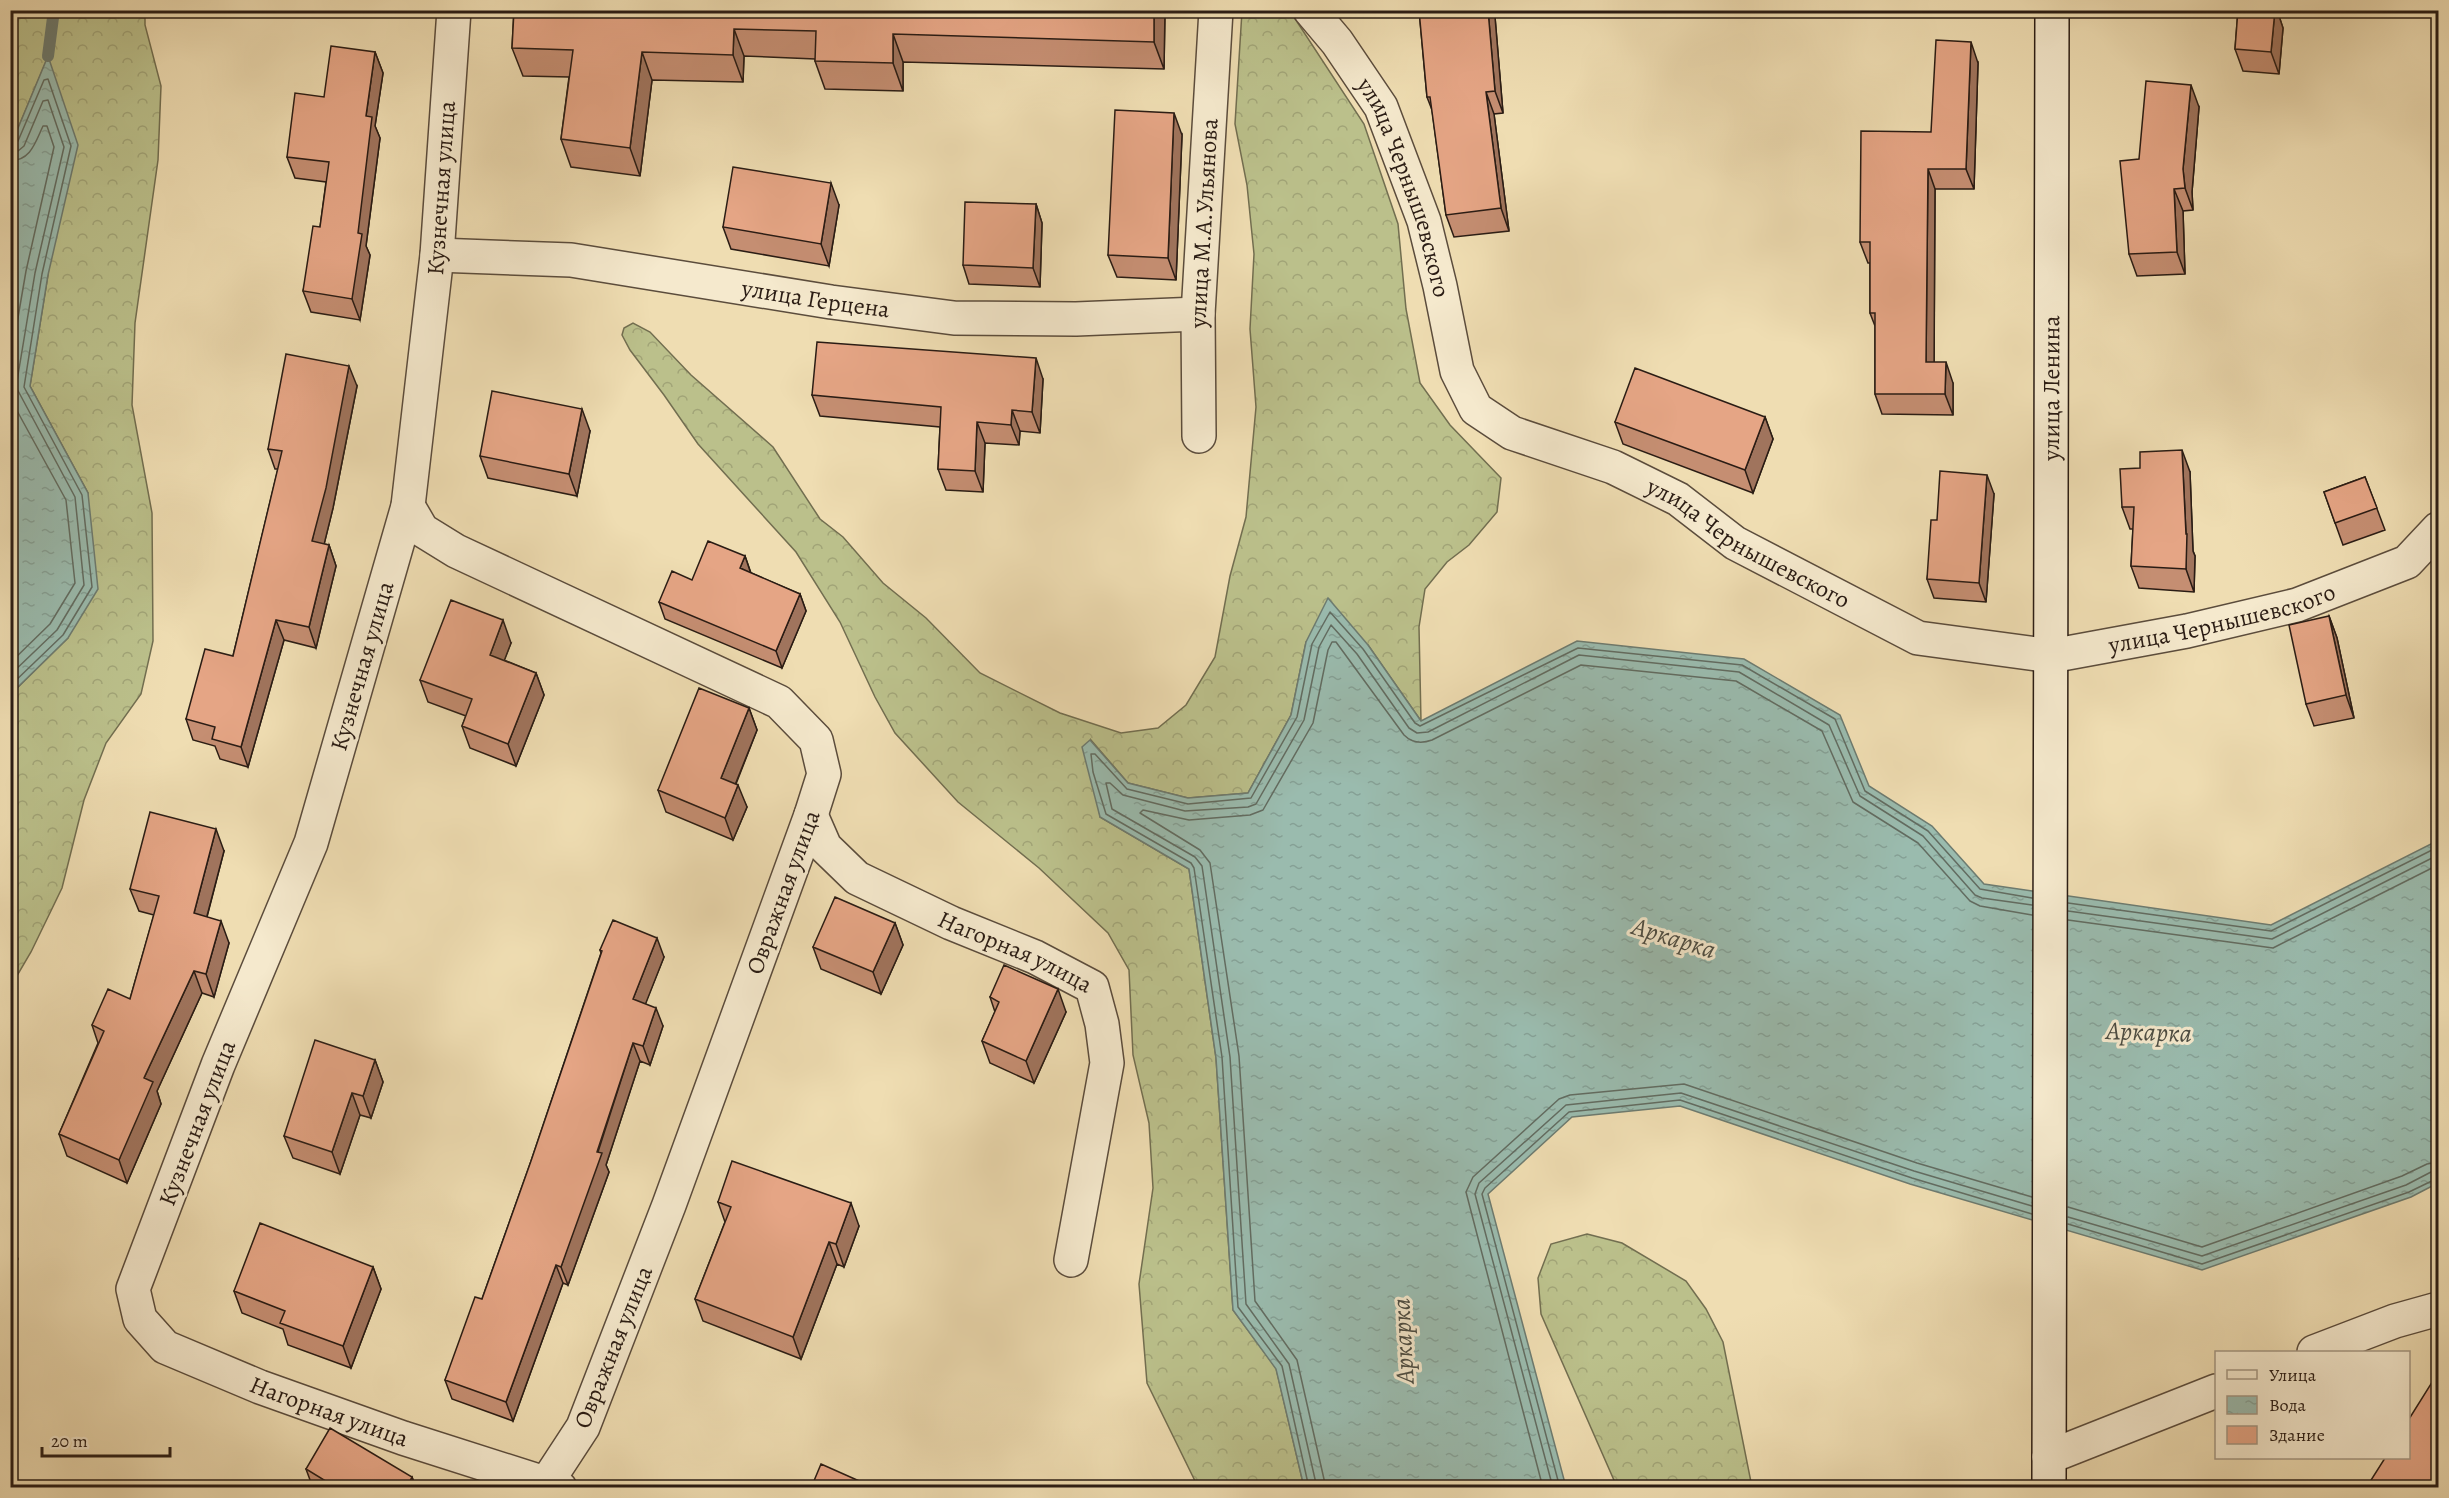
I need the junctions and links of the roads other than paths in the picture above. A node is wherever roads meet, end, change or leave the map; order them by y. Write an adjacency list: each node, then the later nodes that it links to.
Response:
1 (454, 10): 5 (street, Кузнечная улица)
2 (1216, 10): 6 (street, улица М.А.Ульянова)
3 (1310, 10): 10 (street, улица Чернышевского)
4 (2052, 10): 10 (street, улица Ленина)
5 (437, 255): 6 (street, улица Герцена); 8 (street, Кузнечная улица)
6 (1198, 314): 7 (street, улица М.А.Ульянова)
7 (1199, 436)
8 (408, 506): 11 (street, Овражная улица); 13 (street, Кузнечная улица)
9 (2439, 529): 10 (street, улица Чернышевского)
10 (2052, 656): 17 (street, улица Ленина)
11 (811, 815): 12 (street, Нагорная улица); 18 (street, Овражная улица)
12 (1071, 1260)
13 (133, 1289): 18 (street, Нагорная улица)
14 (2439, 1309): 15 (street)
15 (2319, 1351)
16 (2215, 1392): 17 (street)
17 (2049, 1472)
18 (553, 1485)

